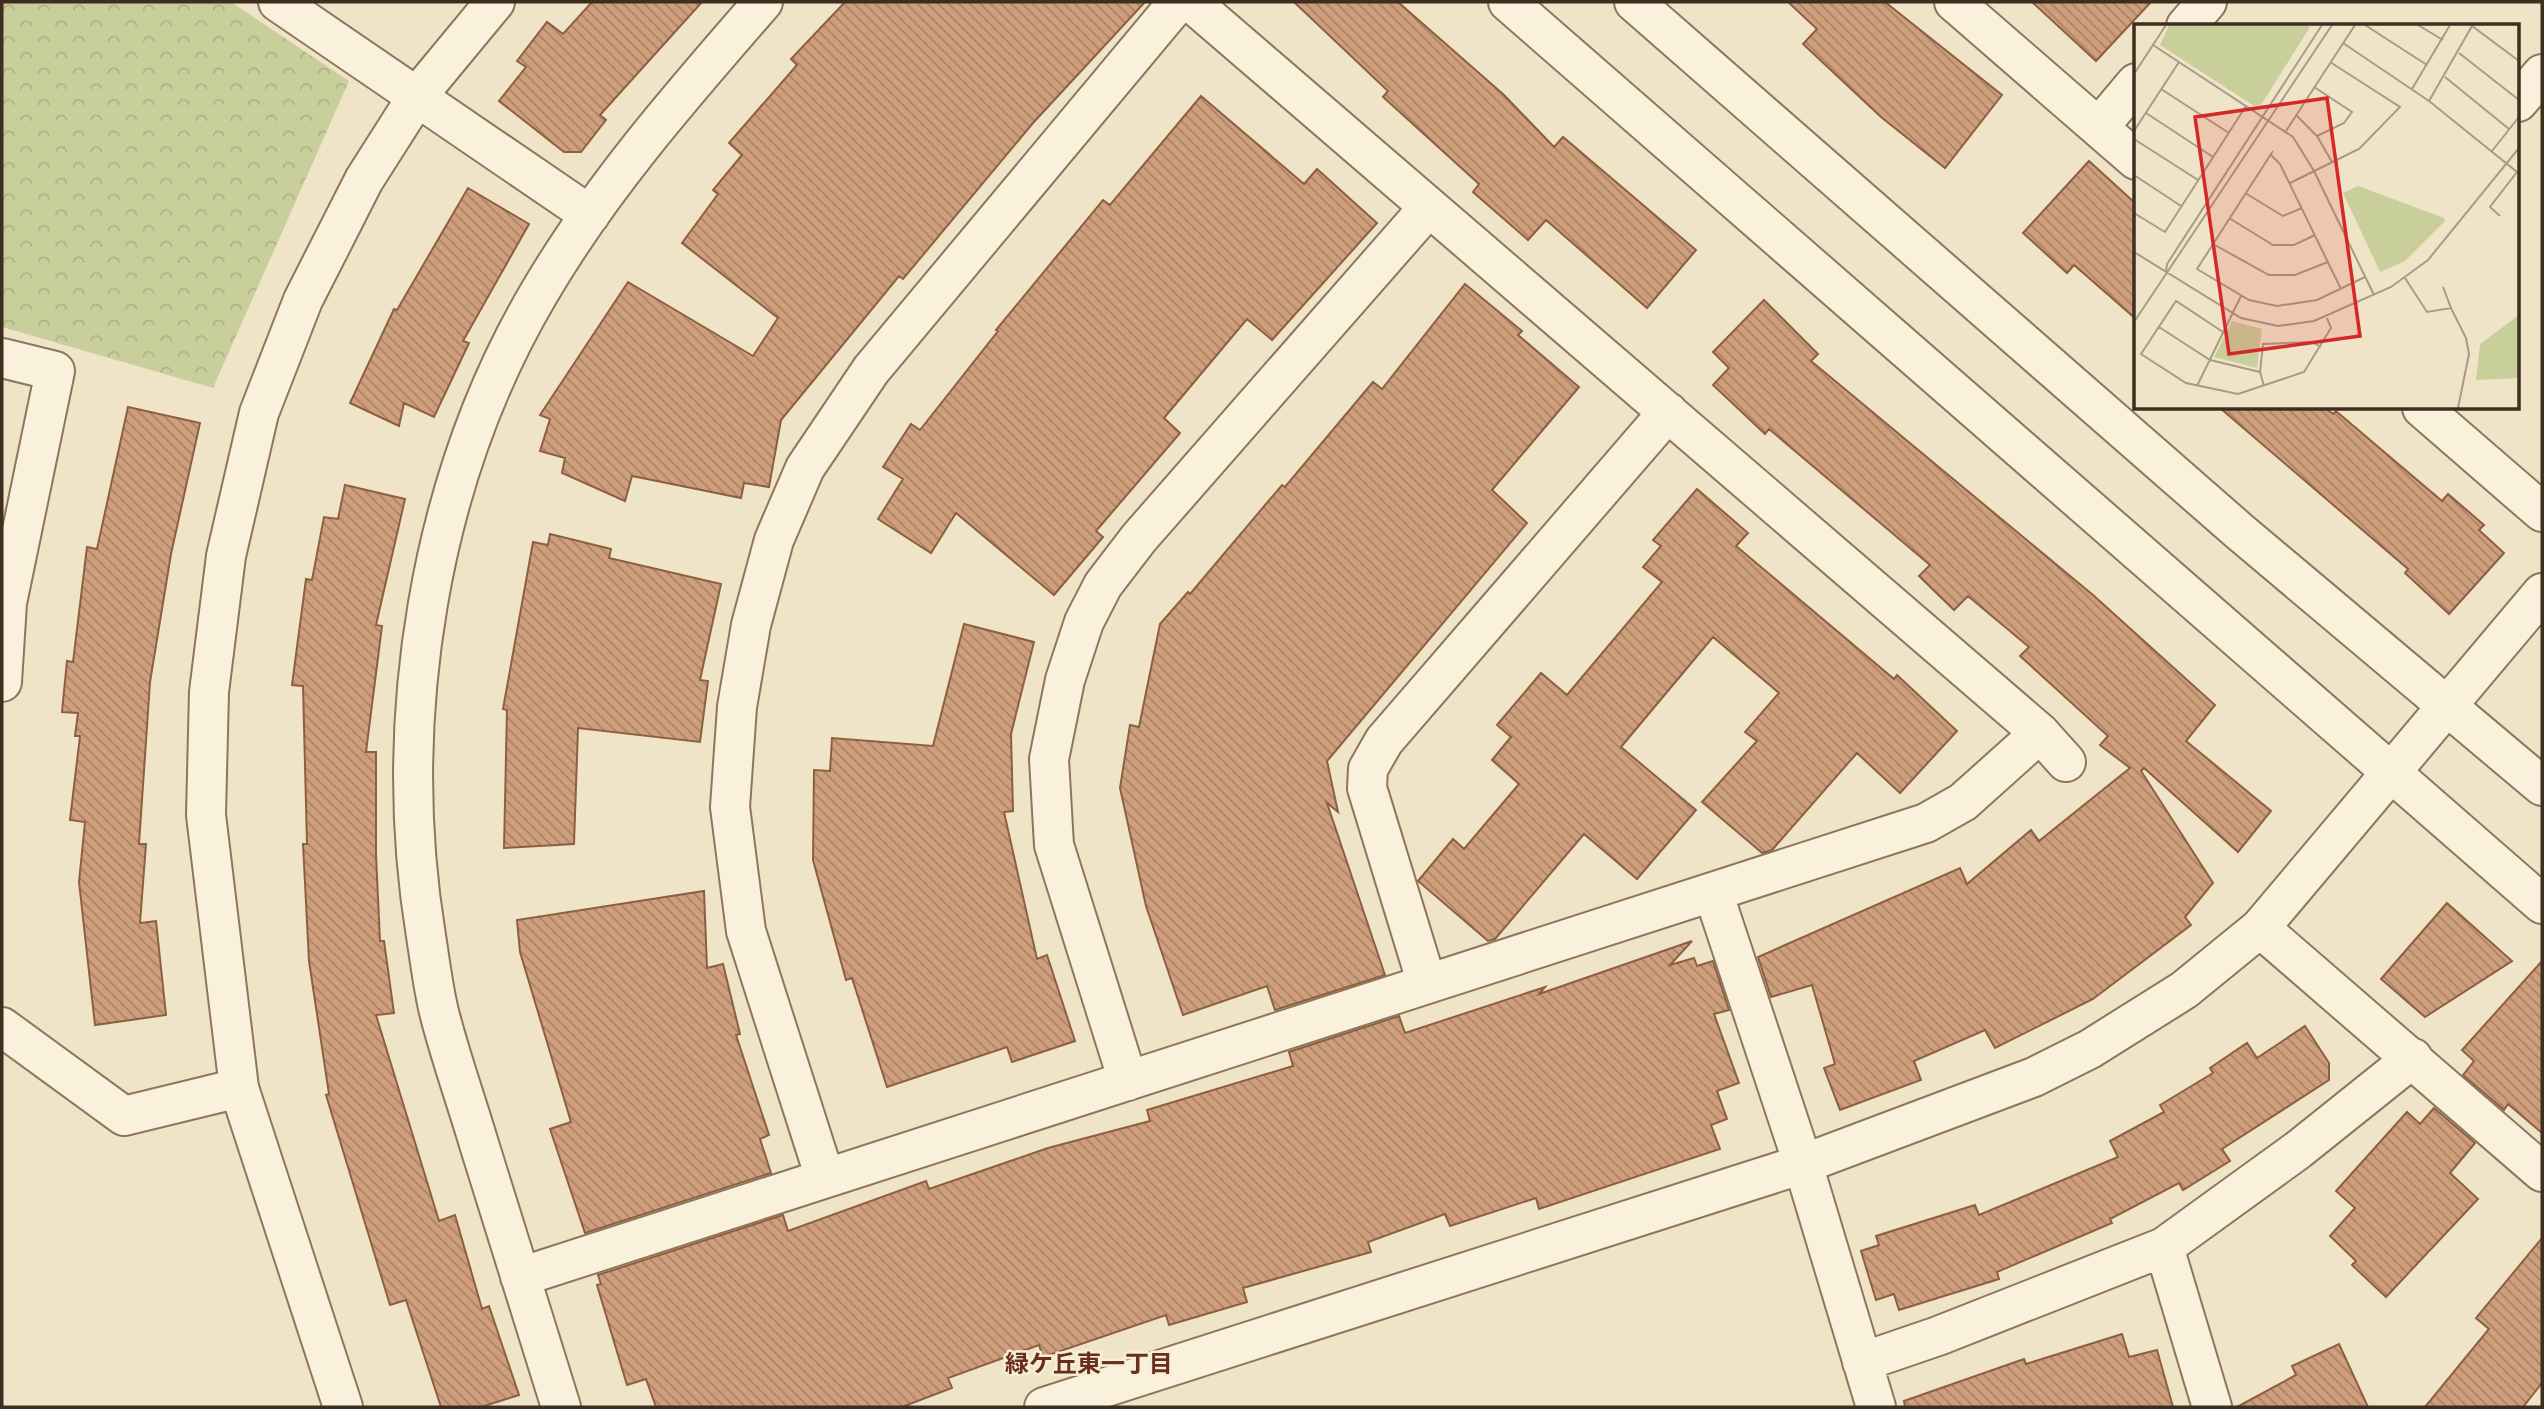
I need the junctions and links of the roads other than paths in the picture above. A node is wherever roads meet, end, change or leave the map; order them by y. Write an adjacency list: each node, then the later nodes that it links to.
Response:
1 (278, 2): 13 (street)
2 (495, 2): 13 (street)
3 (763, 2): 18 (street)
4 (1178, 2): 40 (street)
5 (1191, 2): 17 (street)
6 (1508, 2): 28 (street)
7 (1634, 2): 25 (street)
8 (1954, 2): 15 (street)
9 (2207, 2): 10 (street)
10 (2188, 24)
11 (2542, 74): 14 (street)
12 (2134, 85): 15 (street)
13 (418, 95): 18 (street); 37 (street)
14 (2520, 100)
15 (2099, 127): 16 (street)
16 (2134, 158)
17 (1429, 207): 21 (street); 36 (street)
18 (590, 215): 42 (street)
19 (2, 358): 24 (street)
20 (2424, 410): 22 (street)
21 (1668, 412): 26 (street); 33 (street)
22 (2542, 512)
23 (2542, 593): 25 (street)
24 (2, 682)
25 (2449, 705): 28 (street); 29 (street)
26 (2040, 733): 27 (street); 30 (street)
27 (2066, 762)
28 (2392, 773): 31 (street); 32 (street)
29 (2542, 786)
30 (1713, 892): 33 (street); 38 (street)
31 (2542, 904)
32 (2260, 928): 35 (street); 38 (street)
33 (1427, 984): 36 (street)
34 (2, 1027): 37 (street)
35 (2413, 1058): 39 (street); 41 (street)
36 (1128, 1081): 40 (street)
37 (239, 1088): 44 (street)
38 (1803, 1164): 43 (street); 46 (street)
39 (2542, 1172)
40 (825, 1178): 42 (street)
41 (2164, 1247): 43 (street); 48 (street)
42 (520, 1277): 45 (street)
43 (1862, 1362): 47 (street)
44 (343, 1407)
45 (561, 1407)
46 (1044, 1407)
47 (1876, 1407)
48 (2212, 1407)

